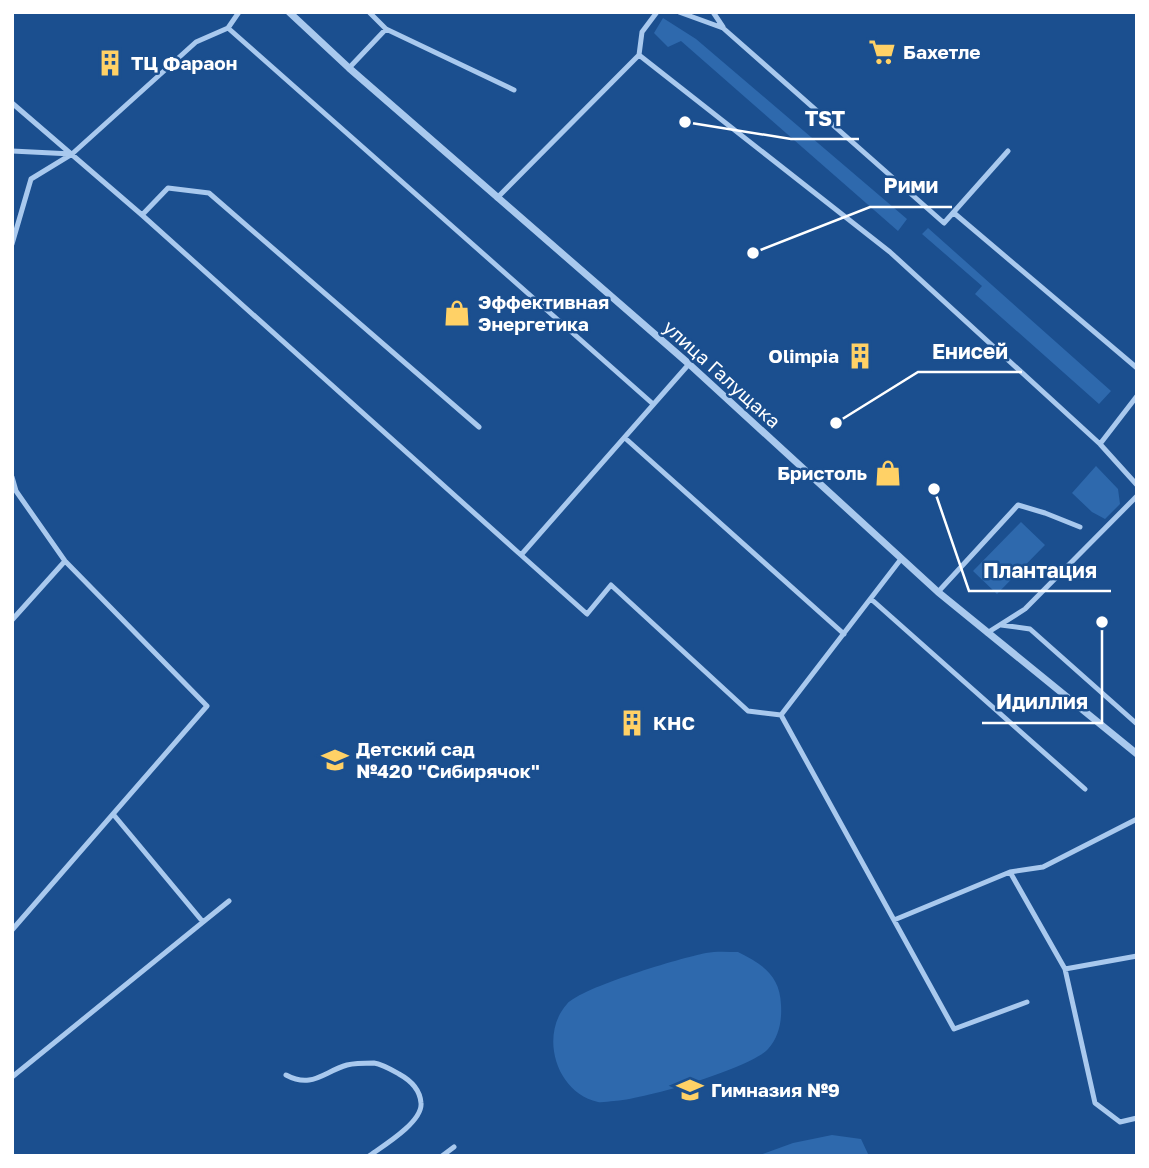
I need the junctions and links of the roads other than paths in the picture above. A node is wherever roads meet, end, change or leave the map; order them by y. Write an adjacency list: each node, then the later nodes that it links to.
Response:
1 (239, 12): 7 (lane)
2 (289, 12): 11 (street, улица Галущака)
3 (369, 12): 9 (lane)
4 (657, 12): 10 (lane)
5 (679, 12): 8 (lane)
6 (713, 12): 8 (lane)
7 (228, 28): 16 (lane); 24 (lane)
8 (723, 28): 18 (lane)
9 (386, 29): 11 (lane); 12 (lane)
10 (639, 55): 17 (lane); 27 (lane)
11 (349, 68): 17 (street, улица Галущака)
12 (514, 90)
13 (12, 103): 16 (lane)
14 (12, 151): 16 (lane)
15 (1008, 151): 18 (lane)
16 (72, 153): 19 (lane); 20 (lane)
17 (497, 198): 21 (street, улица Галущака)
18 (954, 213): 22 (lane)
19 (142, 215): 25 (lane); 32 (lane)
20 (12, 244)
21 (689, 364): 24 (lane); 33 (street, улица Галущака)
22 (1137, 368)
23 (1137, 396): 27 (lane)
24 (653, 404): 26 (lane)
25 (479, 427)
26 (625, 438): 32 (lane); 40 (lane)
27 (1100, 444): 29 (lane)
28 (12, 477): 34 (lane)
29 (1137, 485)
30 (1137, 496): 38 (lane)
31 (1080, 527): 35 (lane)
32 (521, 555): 41 (lane)
33 (901, 559): 35 (street, улица Галущака); 36 (lane)
34 (65, 561): 37 (lane); 45 (lane)
35 (938, 592): 39 (street, улица Галущака)
36 (871, 599): 40 (lane); 44 (lane)
37 (12, 620)
38 (1000, 625): 39 (lane); 42 (lane)
39 (987, 633): 43 (street, улица Галущака)
40 (844, 634): 41 (lane)
41 (781, 715): 49 (lane)
42 (1137, 724)
43 (1137, 754)
44 (1085, 789)
45 (113, 814): 50 (lane); 51 (lane)
46 (1137, 819): 47 (lane)
47 (1010, 872): 49 (lane); 53 (lane)
48 (229, 901): 50 (lane)
49 (894, 920): 54 (lane)
50 (203, 922): 56 (lane)
51 (12, 930)
52 (1137, 956): 53 (lane)
53 (1065, 969): 57 (lane)
54 (1027, 1002)
55 (286, 1075): 59 (lane)
56 (12, 1077)
57 (1137, 1118)
58 (454, 1147): 60 (lane)
59 (369, 1156)
60 (442, 1156)

